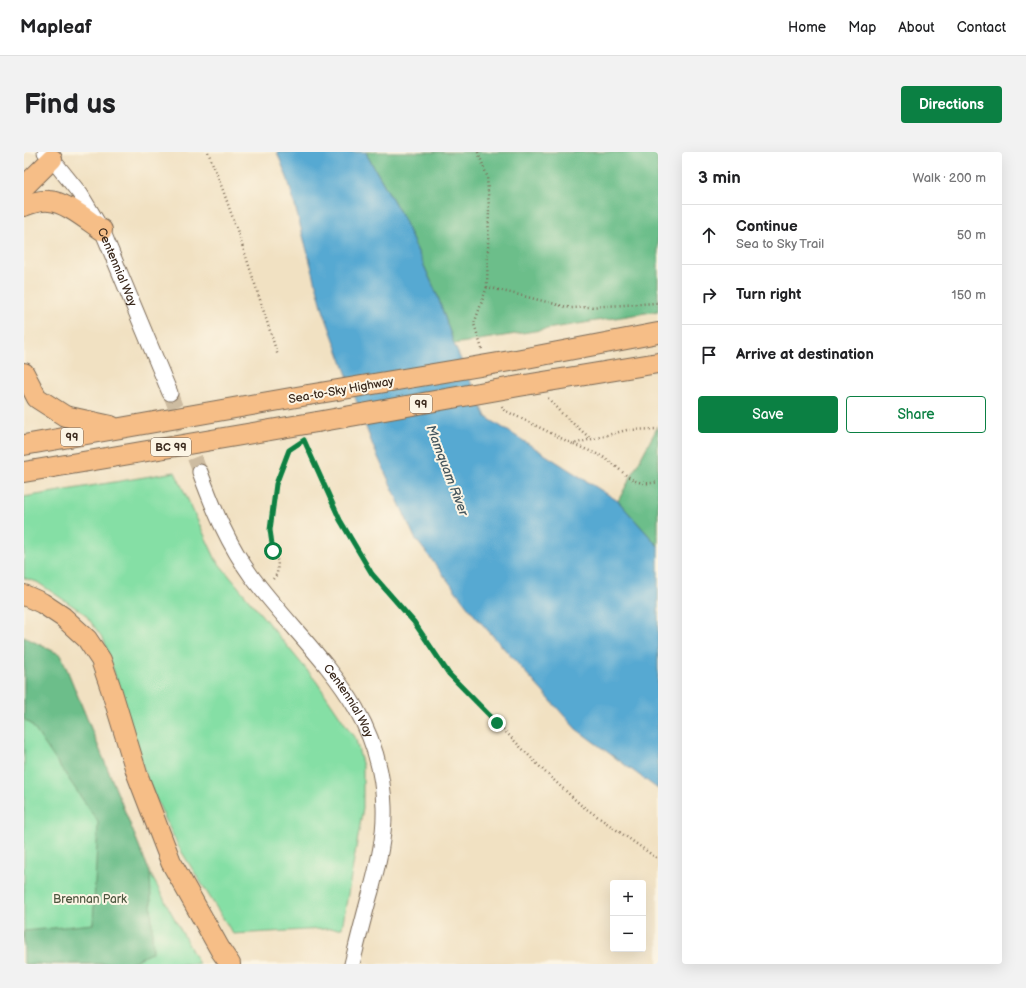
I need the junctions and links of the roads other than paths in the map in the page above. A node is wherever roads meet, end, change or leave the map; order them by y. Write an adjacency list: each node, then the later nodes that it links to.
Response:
1 (49, 155): 2 (highway); 4 (street, Centennial Way)
2 (24, 187)
3 (24, 206): 4 (highway)
4 (102, 230): 8 (street, Centennial Way)
5 (658, 333): 9 (highway, Sea-to-Sky Highway / 99, bridge)
6 (658, 363): 10 (highway, 99, bridge)
7 (24, 372): 9 (highway)
8 (170, 393)
9 (120, 428): 11 (highway, Sea-to-Sky Highway / 99)
10 (313, 430): 12 (highway, BC 99)
11 (24, 445)
12 (24, 472)
13 (200, 472): 16 (street, Centennial Way)
14 (24, 594): 15 (highway)
15 (230, 964)
16 (352, 964)

